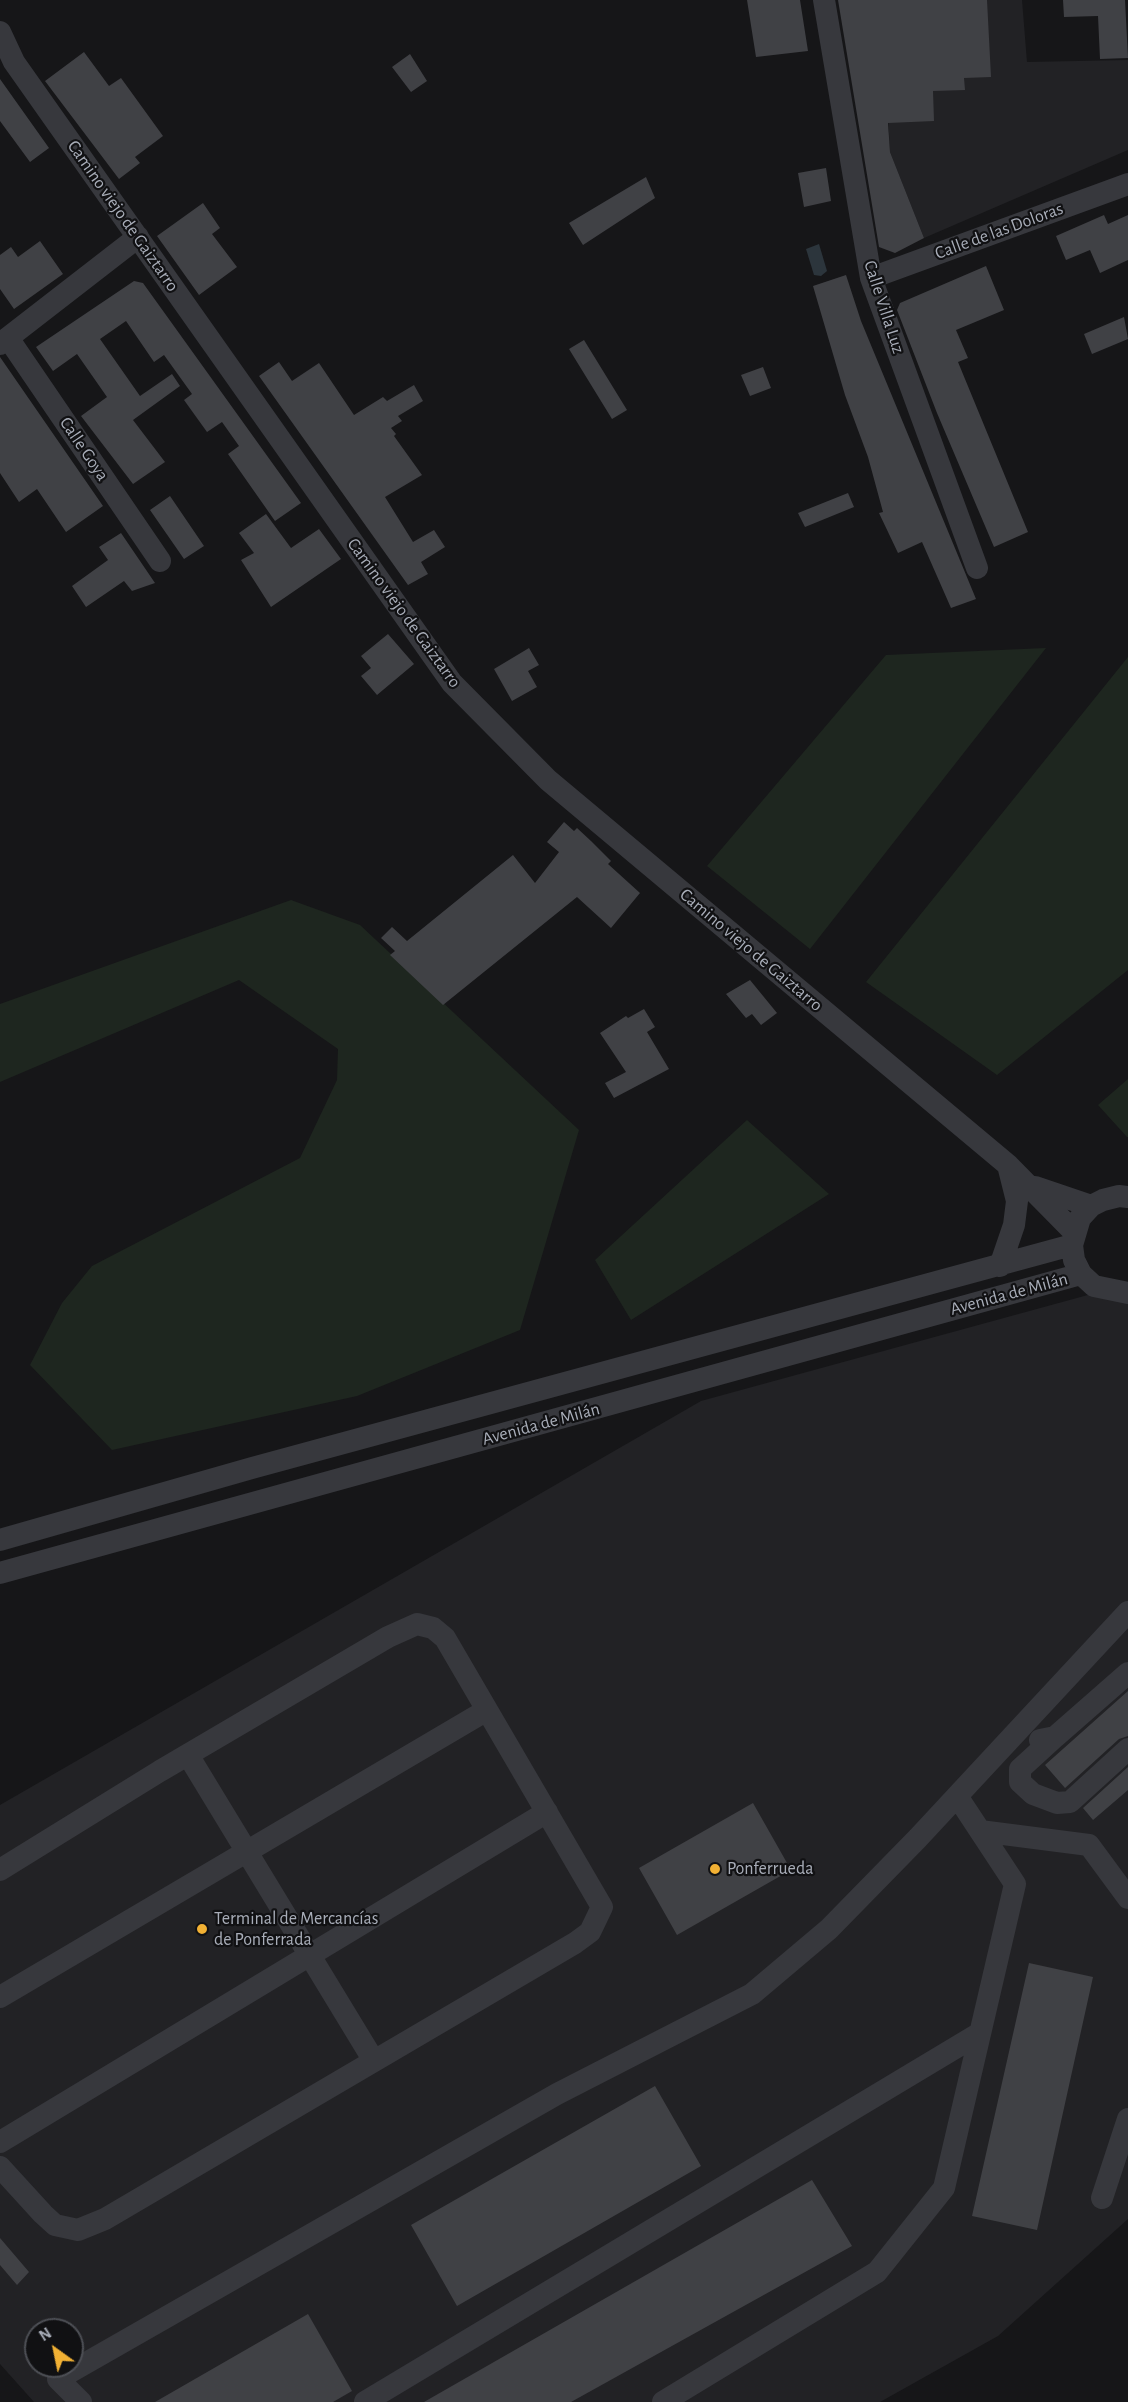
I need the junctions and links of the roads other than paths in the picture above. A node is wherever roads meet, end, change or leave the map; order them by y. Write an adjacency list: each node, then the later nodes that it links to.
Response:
1 (824, 0): 5 (street, Calle Villa Luz)
2 (0, 32): 4 (street, Camino viejo de Gaiztarro)
3 (1128, 184): 5 (street, Calle de las Doloras)
4 (138, 237): 6 (street); 9 (street, Camino viejo de Gaiztarro)
5 (871, 278): 8 (street, Calle Villa Luz)
6 (4, 341): 7 (street, Calle Goya)
7 (160, 561)
8 (976, 568)
9 (1008, 1165): 10 (street, Camino viejo de Gaiztarro); 14 (street)
10 (1031, 1186): 12 (street, Camino viejo de Gaiztarro); 13 (street, Camino viejo de Gaiztarro)
11 (1128, 1197): 12 (street)
12 (1091, 1206): 13 (street)
13 (1073, 1238): 14 (street, Avenida de Milán); 15 (street)
14 (1000, 1266): 17 (street, Avenida de Milán)
15 (1081, 1274): 16 (street); 18 (street, Avenida de Milán)
16 (1127, 1294)
17 (0, 1540)
18 (0, 1573)
19 (1128, 1612): 23 (street)
20 (1128, 1673): 22 (street)
21 (487, 1710): 25 (street); 27 (street); 29 (street)
22 (1054, 1737): 23 (street); 24 (street)
23 (1002, 1747): 26 (street)
24 (1128, 1749)
25 (188, 1755): 29 (street); 30 (street)
26 (957, 1796): 28 (street); 40 (street)
27 (547, 1812): 32 (street); 35 (street)
28 (980, 1831): 31 (street); 34 (street)
29 (247, 1852): 32 (street); 33 (street)
30 (0, 1870)
31 (1128, 1898)
32 (309, 1957): 35 (street); 37 (street)
33 (0, 1997)
34 (980, 2033): 41 (street); 42 (street)
35 (374, 2061): 38 (street)
36 (1128, 2119): 39 (street)
37 (0, 2142)
38 (0, 2168)
39 (1102, 2198)
40 (81, 2402)
41 (365, 2402)
42 (663, 2402)

